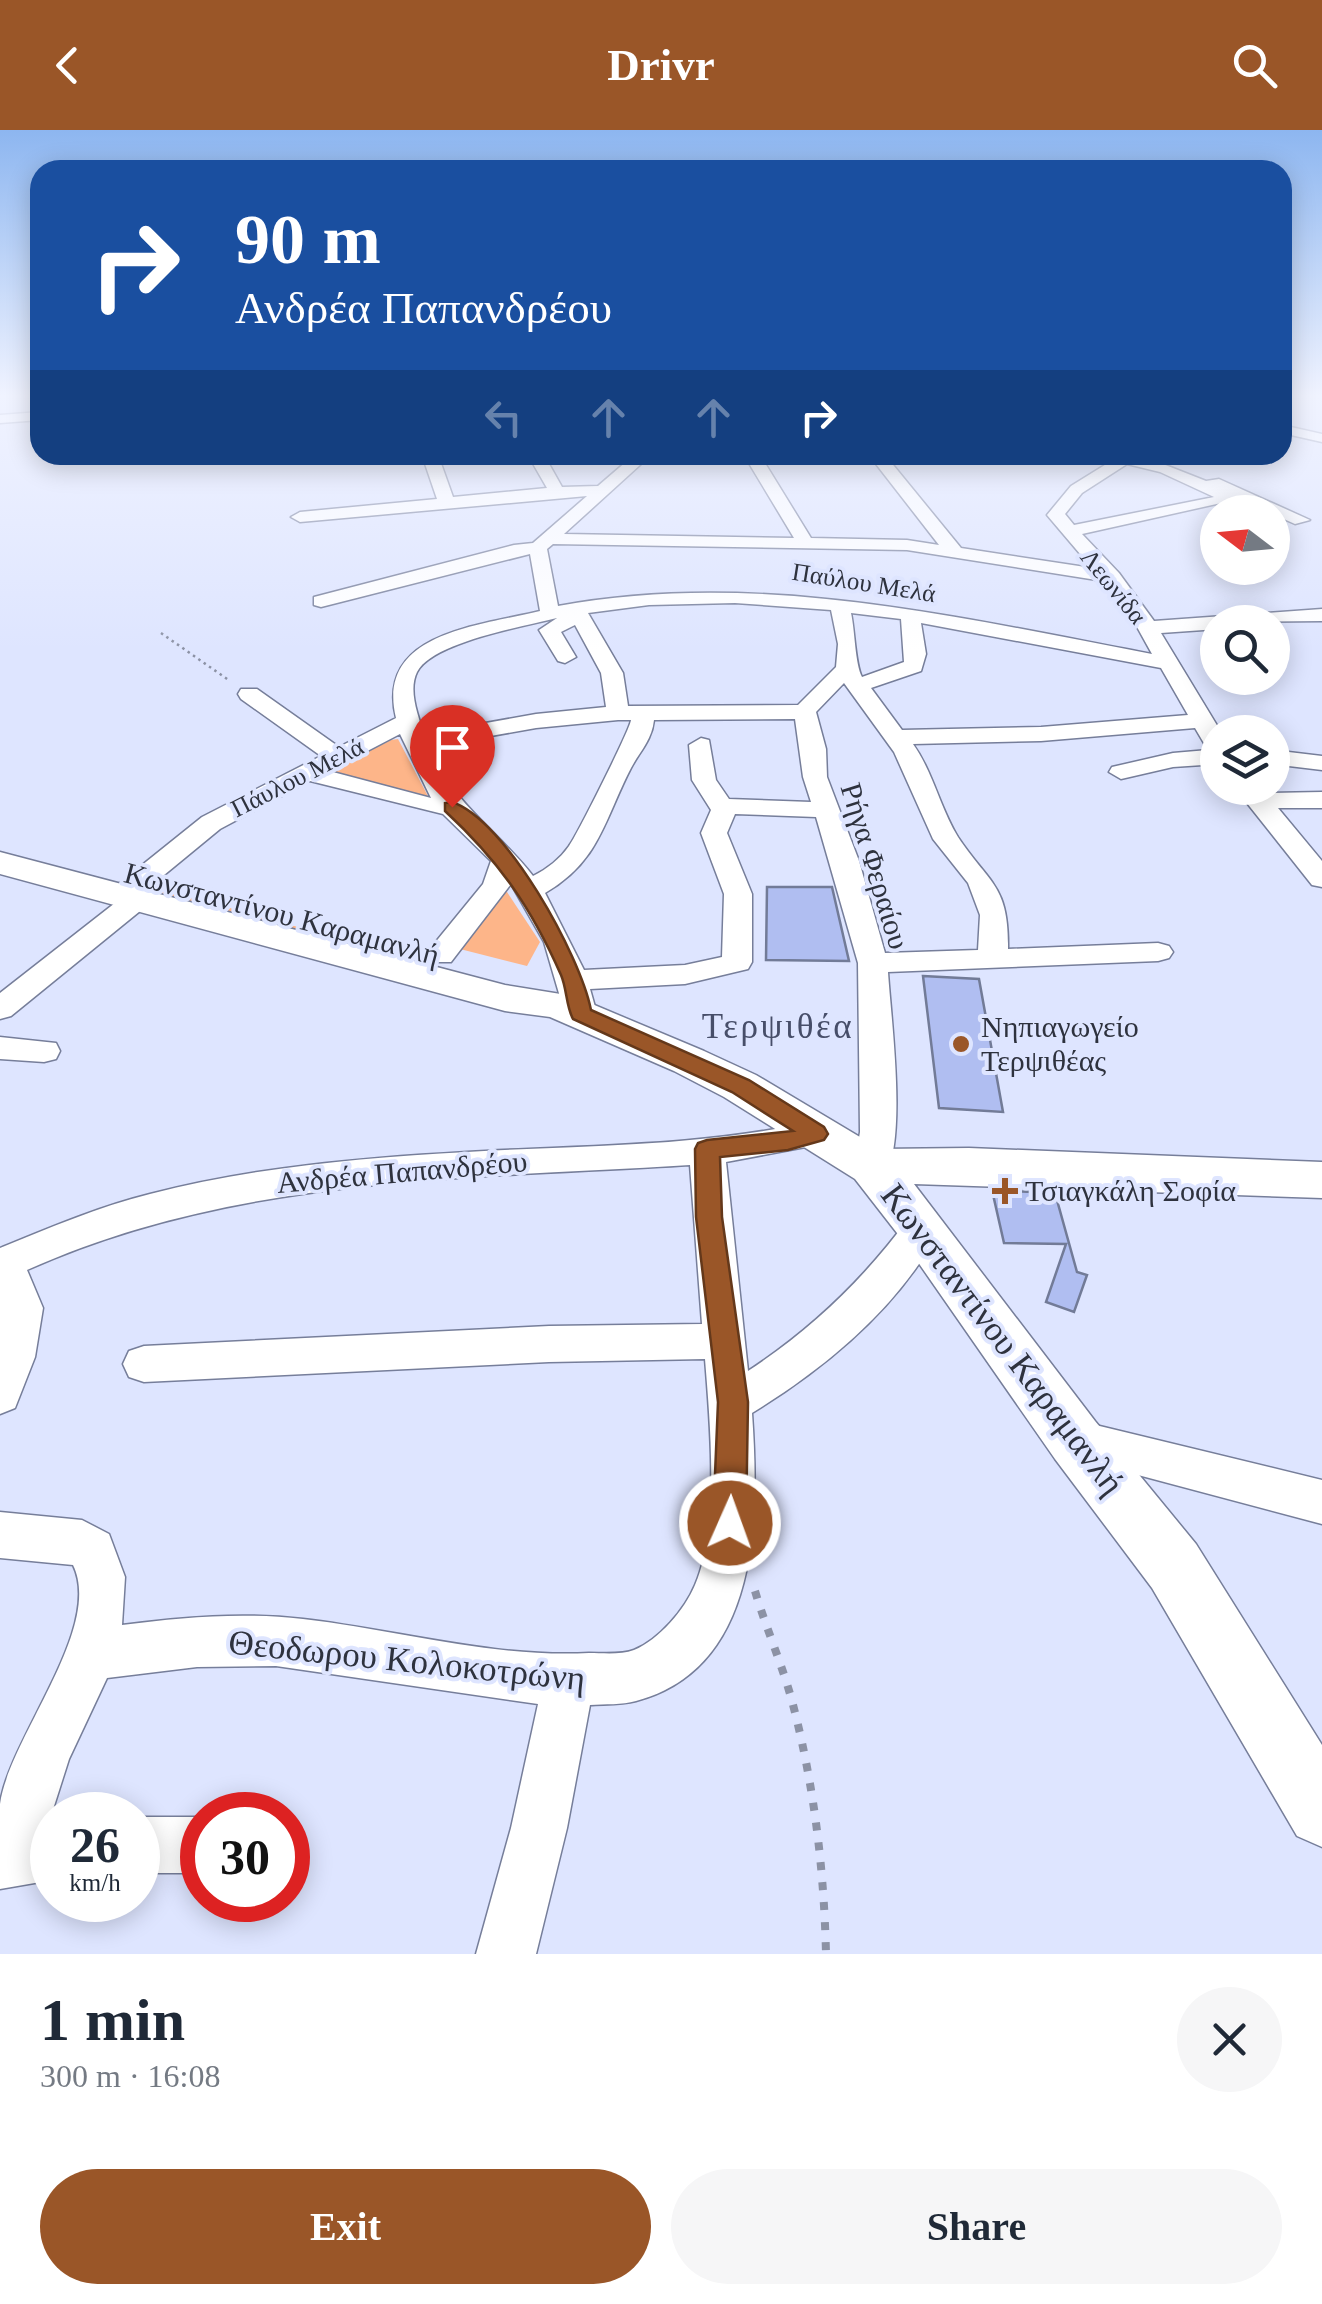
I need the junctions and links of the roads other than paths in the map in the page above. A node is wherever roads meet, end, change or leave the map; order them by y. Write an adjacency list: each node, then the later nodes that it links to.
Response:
1 (438, 479): 11 (street)
2 (550, 479): 9 (street)
3 (616, 479): 10 (street)
4 (767, 479): 15 (street)
5 (896, 479): 17 (street)
6 (1096, 479): 14 (street, Λεωνίδα)
7 (1186, 479): 14 (street)
8 (1189, 479): 13 (street)
9 (557, 492): 10 (street); 11 (street)
10 (602, 492): 16 (street)
11 (446, 502): 12 (street)
12 (300, 517)
13 (1301, 520)
14 (1068, 532): 18 (street, Λεωνίδα)
15 (805, 542): 16 (street); 17 (street)
16 (543, 543): 19 (street); 22 (street)
17 (953, 550): 18 (street)
18 (1112, 577): 27 (street, Λεωνίδα)
19 (321, 601)
20 (838, 603): 21 (street, Παύλου Μελά); 24 (street, Παύλου Μελά); 30 (street)
21 (576, 612): 22 (street, Παύλου Μελά); 28 (street); 32 (street)
22 (550, 613): 35 (street)
23 (1322, 615): 25 (street)
24 (912, 616): 29 (street, Παύλου Μελά); 30 (street)
25 (1290, 618)
26 (1200, 624): 27 (street)
27 (1148, 628): 29 (street, Λεωνίδα)
28 (566, 656)
29 (1167, 663): 34 (street, Λεωνίδα)
30 (851, 678): 33 (street); 36 (street)
31 (249, 694): 38 (street)
32 (630, 712): 33 (street, Πάυλου Μελά); 35 (street, Πάυλου Μελά); 54 (street)
33 (805, 712): 49 (street, Ρήγα Φεραίου)
34 (1200, 720): 36 (street)
35 (412, 731): 38 (street, Πάυλου Μελά); 48 (street)
36 (896, 736): 58 (street)
37 (701, 745): 47 (street)
38 (337, 756): 43 (street, Πάυλου Μελά)
39 (1200, 758): 42 (street)
40 (1290, 760): 41 (street)
41 (1322, 763)
42 (1121, 772)
43 (307, 773): 48 (street); 55 (street, Πάυλου Μελά)
44 (1290, 797): 45 (street)
45 (1322, 800)
46 (1263, 805): 53 (street)
47 (722, 806): 49 (street); 60 (street)
48 (452, 807): 52 (street)
49 (826, 810): 59 (street, Ρήγα Φεραίου)
50 (0, 836): 55 (street, Κωνσταντίνου Καραμανλή)
51 (0, 862): 55 (street, Κωνσταντίνου Καραμανλή)
52 (504, 862): 54 (street); 57 (street)
53 (1322, 879)
54 (528, 891): 60 (street)
55 (132, 892): 57 (street, Κωνσταντίνου Καραμανλή); 60 (street, Κωνσταντίνου Καραμανλή); 61 (street, Πάυλου Μελά)
56 (1158, 952): 58 (street)
57 (440, 955): 60 (street, Κωνσταντίνου Καραμανλή)
58 (993, 958): 59 (street)
59 (872, 963): 66 (street, Ρήγα Φεραίου)
60 (571, 1000): 64 (street, Κωνσταντίνου Καραμανλή)
61 (0, 1009)
62 (0, 1048): 63 (street)
63 (44, 1051)
64 (815, 1134): 65 (street, Ανδρέα Παπανδρέου); 66 (street, Κωνσταντίνου Καραμανλή)
65 (707, 1149): 69 (street, Ανδρέα Παπανδρέου); 70 (street, Θεοδωρου Κολοκοτρώνη)
66 (872, 1167): 67 (street); 68 (street, Κωνσταντίνου Καραμανλή)
67 (1322, 1180)
68 (922, 1228): 73 (street); 74 (street, Κωνσταντίνου Καραμανλή)
69 (2, 1264): 72 (street)
70 (726, 1342): 71 (street); 73 (street, Θεοδωρου Κολοκοτρώνη)
71 (144, 1364)
72 (0, 1395)
73 (733, 1402): 78 (street, Θεοδωρου Κολοκοτρώνη)
74 (1074, 1440): 75 (street); 79 (street, Κωνσταντίνου Καραμανλή)
75 (1322, 1502)
76 (0, 1535): 77 (street)
77 (92, 1655): 78 (street, Θεοδωρου Κολοκοτρώνη); 80 (street)
78 (568, 1682): 81 (street)
79 (1322, 1811)
80 (20, 1858)
81 (506, 1954)

